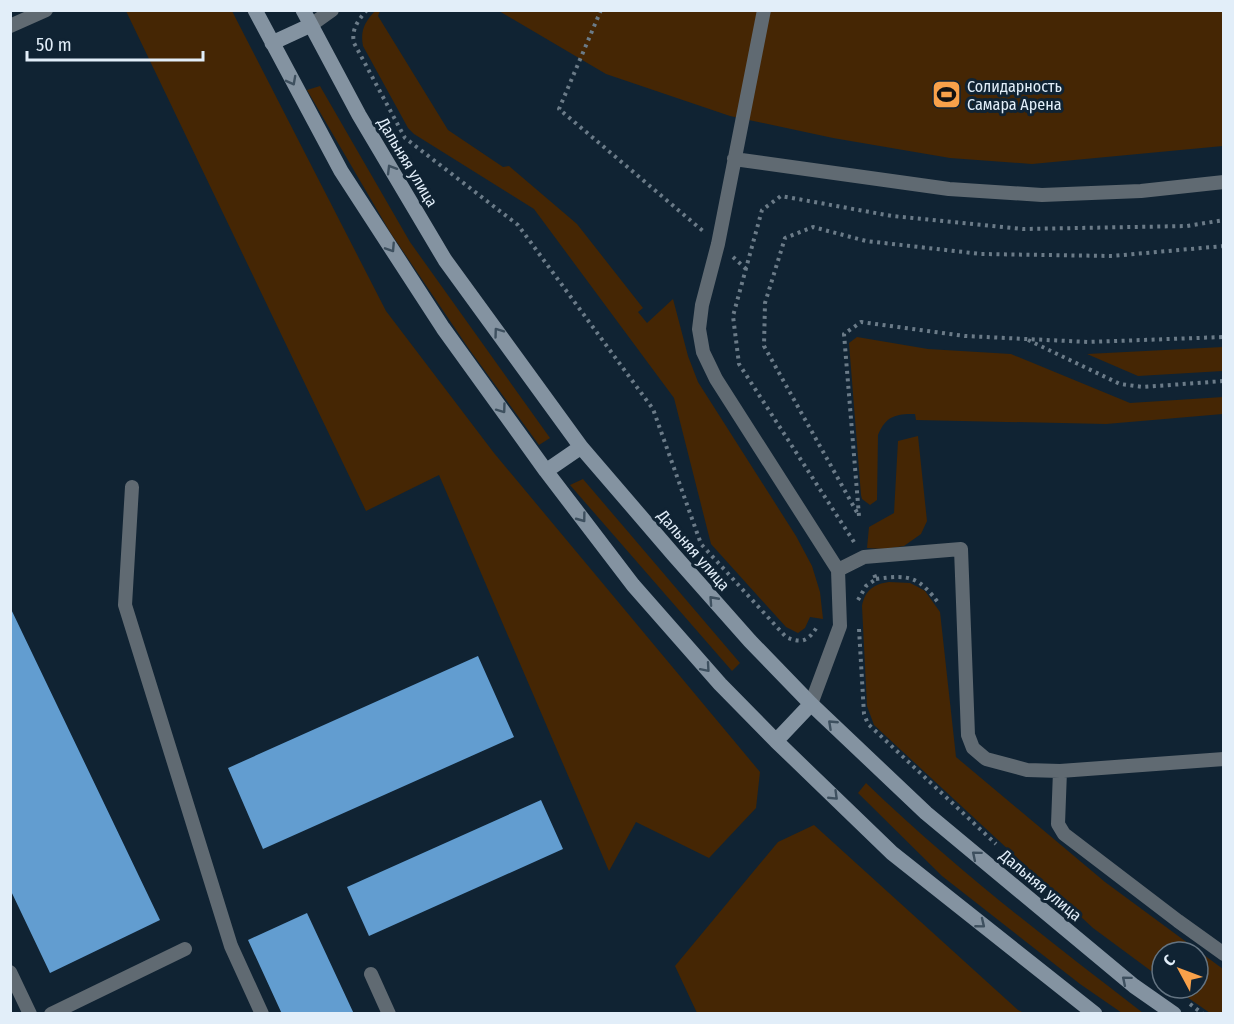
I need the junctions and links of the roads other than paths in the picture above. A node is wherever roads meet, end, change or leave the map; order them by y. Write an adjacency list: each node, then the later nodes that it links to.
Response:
1 (46, 10): 7 (lane)
2 (255, 10): 8 (main road)
3 (303, 10): 6 (main road, Дальняя улица)
4 (332, 10): 6 (lane)
5 (764, 10): 9 (lane)
6 (311, 25): 8 (main road); 11 (main road, Дальняя улица, one-way to 6)
7 (10, 26)
8 (272, 43): 12 (main road, one-way to 12)
9 (734, 159): 10 (lane); 14 (lane)
10 (1224, 182)
11 (581, 447): 12 (main road); 15 (main road, Дальняя улица, one-way to 11)
12 (546, 471): 16 (main road, one-way to 16)
13 (132, 487): 25 (lane)
14 (838, 570): 15 (lane); 18 (lane)
15 (811, 704): 16 (main road); 28 (main road, Дальняя улица, one-way to 15)
16 (776, 741): 27 (main road, one-way to 27)
17 (1224, 759): 18 (lane)
18 (1060, 771): 20 (lane)
19 (185, 949): 24 (lane)
20 (1224, 954)
21 (10, 972): 23 (lane)
22 (371, 974): 26 (lane)
23 (30, 1014)
24 (51, 1014)
25 (262, 1014)
26 (389, 1014)
27 (1095, 1014)
28 (1174, 1014)

